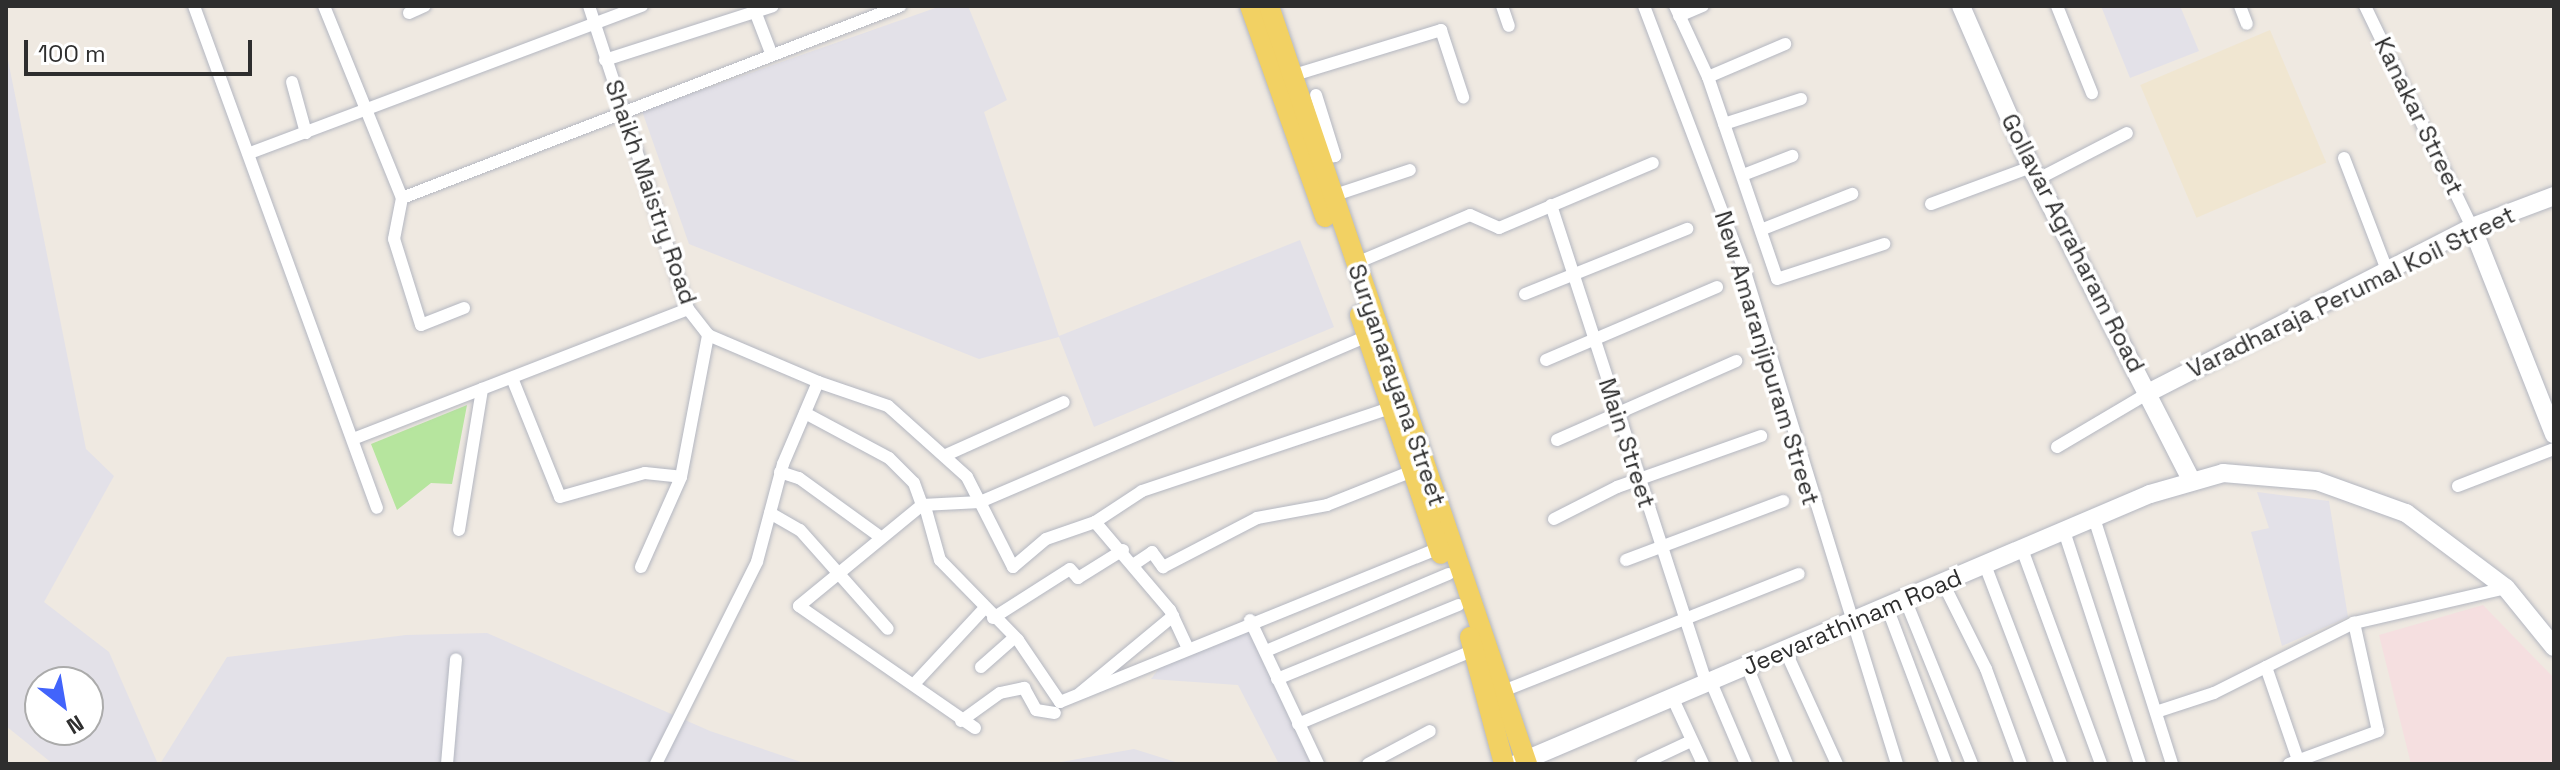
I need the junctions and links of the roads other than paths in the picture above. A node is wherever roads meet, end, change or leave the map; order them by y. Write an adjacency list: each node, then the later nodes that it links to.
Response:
1 (194, 6): 38 (street)
2 (324, 6): 34 (street)
3 (425, 6): 19 (street)
4 (589, 6): 20 (street, Shaikh Maistry Road)
5 (642, 6): 20 (street)
6 (773, 6): 17 (street)
7 (900, 6): 24 (street)
8 (1250, 6): 64 (main road, Suryanarayana Street)
9 (1269, 6): 26 (main road, Suryanarayana Street)
10 (1502, 6): 22 (street)
11 (1644, 6): 119 (street, New Amaranjipuram Street)
12 (1703, 6): 18 (street)
13 (1961, 6): 44 (main road, Gollavar Agraharam Road)
14 (2057, 6): 29 (street)
15 (2240, 6): 21 (street)
16 (2365, 6): 52 (street, Kanakar Street)
17 (754, 9): 24 (street); 25 (street)
18 (1677, 11): 27 (street)
19 (409, 13)
20 (595, 22): 25 (street, Shaikh Maistry Road); 34 (street)
21 (2247, 24)
22 (1509, 26)
23 (1785, 44): 27 (street)
24 (771, 53): 33 (street)
25 (605, 60): 33 (street, Shaikh Maistry Road)
26 (1294, 75): 31 (street); 40 (main road, Suryanarayana Street)
27 (1708, 77): 35 (street)
28 (292, 82): 36 (street)
29 (2092, 93)
30 (1316, 95): 40 (street)
31 (1463, 97)
32 (1801, 99): 35 (street)
33 (626, 106): 49 (street); 62 (street, Shaikh Maistry Road)
34 (365, 111): 36 (street); 49 (street)
35 (1724, 124): 45 (street)
36 (306, 133): 38 (street)
37 (2127, 133): 44 (street)
38 (250, 153): 78 (street)
39 (1792, 156): 45 (street)
40 (1321, 158): 47 (main road, Suryanarayana Street)
41 (2344, 158): 57 (street)
42 (1653, 163): 51 (street)
43 (1410, 170): 47 (street)
44 (2034, 173): 50 (street); 71 (main road, Gollavar Agraharam Road)
45 (1743, 175): 54 (street)
46 (1852, 194): 54 (street)
47 (1332, 196): 56 (main road, Suryanarayana Street)
48 (2554, 196): 52 (main road, Varadharaja Perumal Koil Street)
49 (402, 198): 61 (street)
50 (1931, 204)
51 (1551, 205): 56 (street); 58 (street, Main Street)
52 (2472, 227): 57 (main road, Varadharaja Perumal Koil Street); 76 (main road)
53 (1687, 229): 58 (street)
54 (1763, 229): 55 (street)
55 (1884, 244)
56 (1354, 264): 136 (main road, Suryanarayana Street)
57 (2387, 270): 71 (main road, Varadharaja Perumal Koil Street)
58 (1572, 275): 60 (street); 65 (street, Main Street)
59 (1717, 287): 65 (street)
60 (1525, 294)
61 (464, 308)
62 (688, 309): 63 (street, Shaikh Maistry Road); 68 (street)
63 (708, 335): 69 (street, Shaikh Maistry Road); 85 (street)
64 (1367, 336): 73 (main road, Suryanarayana Street); 90 (street)
65 (1594, 339): 66 (street); 74 (street, Main Street)
66 (1546, 360)
67 (1736, 361): 74 (street)
68 (512, 378): 70 (street); 85 (street)
69 (818, 382): 75 (street); 82 (street, Shaikh Maistry Road)
70 (482, 389): 78 (street); 97 (street)
71 (2150, 392): 80 (street); 86 (main road, Gollavar Agraharam Road)
72 (1064, 402): 82 (street)
73 (1390, 408): 84 (main road, Suryanarayana Street); 96 (street)
74 (1616, 411): 79 (street); 87 (street, Main Street)
75 (805, 413): 83 (street); 92 (street)
76 (2554, 434)
77 (1761, 436): 87 (street)
78 (353, 439): 91 (street)
79 (1557, 440)
80 (2057, 447)
81 (2554, 449): 88 (street)
82 (946, 455): 90 (street, Shaikh Maistry Road)
83 (780, 472): 93 (street); 99 (street)
84 (1410, 472): 100 (main road, Suryanarayana Street); 105 (street)
85 (681, 477): 107 (street)
86 (2190, 478): 94 (main road, Jeevarathinam Road); 112 (main road)
87 (1640, 482): 95 (street); 101 (street, Main Street)
88 (2458, 486)
89 (1783, 501): 101 (street)
90 (980, 502): 92 (street); 96 (street, Shaikh Maistry Road)
91 (377, 508)
92 (924, 508): 99 (street); 116 (street)
93 (770, 513): 108 (street); 150 (street)
94 (2094, 518): 98 (main road, Jeevarathinam Road); 139 (street)
95 (1554, 519)
96 (1095, 522): 103 (street)
97 (459, 530)
98 (2064, 531): 102 (main road, Jeevarathinam Road); 165 (street)
99 (879, 536): 108 (street)
100 (1439, 548): 109 (main road, Suryanarayana Street); 118 (street)
101 (1662, 549): 104 (street); 120 (street, Main Street)
102 (2022, 549): 106 (main road, Jeevarathinam Road); 164 (street)
103 (1123, 550): 105 (street); 116 (street)
104 (1626, 560)
105 (1133, 565): 117 (street)
106 (1985, 565): 111 (main road, Jeevarathinam Road); 163 (street)
107 (641, 567)
108 (838, 568): 122 (street); 135 (street)
109 (1448, 574): 114 (main road, Suryanarayana Street); 128 (street)
110 (1799, 574): 120 (street)
111 (1943, 583): 113 (main road, Jeevarathinam Road); 162 (street)
112 (2506, 588): 121 (street); 125 (main road)
113 (1905, 599): 115 (main road, Jeevarathinam Road); 161 (street)
114 (1458, 605): 126 (main road, Suryanarayana Street); 133 (street)
115 (1887, 607): 119 (main road, Jeevarathinam Road); 160 (street)
116 (987, 614): 123 (street); 135 (street)
117 (1173, 616): 124 (street); 137 (street)
118 (1250, 620): 124 (street); 128 (street)
119 (1853, 622): 127 (main road, Jeevarathinam Road); 159 (street, New Amaranjipuram Street)
120 (1684, 623): 134 (street, Main Street); 136 (street)
121 (2354, 623): 132 (street); 146 (street)
122 (888, 629)
123 (1015, 637): 131 (street); 137 (street)
124 (1186, 645): 137 (street)
125 (2554, 647)
126 (1474, 650): 142 (street); 153 (main road, Suryanarayana Street)
127 (1785, 650): 130 (main road, Jeevarathinam Road); 158 (street)
128 (1266, 651): 133 (street)
129 (456, 659): 149 (street)
130 (1747, 666): 134 (main road, Jeevarathinam Road); 157 (street)
131 (981, 667)
132 (2266, 667): 139 (street); 148 (street)
133 (1277, 679): 142 (street)
134 (1708, 681): 138 (main road, Jeevarathinam Road); 156 (street, Main Street)
135 (915, 683): 141 (street)
136 (1503, 691): 147 (main road, Suryanarayana Street)
137 (1080, 693)
138 (1673, 699): 145 (street); 147 (main road, Jeevarathinam Road)
139 (2156, 712): 166 (street)
140 (1055, 713): 141 (street)
141 (961, 721): 143 (street)
142 (1298, 724): 151 (street)
143 (975, 728)
144 (1430, 731): 152 (street)
145 (1691, 741): 154 (street); 155 (street)
146 (2328, 758): 148 (street)
147 (1523, 762)
148 (2293, 762)
149 (447, 764)
150 (656, 764)
151 (1318, 764)
152 (1368, 764)
153 (1504, 764)
154 (1642, 764)
155 (1703, 764)
156 (1746, 764)
157 (1787, 764)
158 (1837, 764)
159 (1897, 764)
160 (1946, 764)
161 (1972, 764)
162 (2021, 764)
163 (2061, 764)
164 (2101, 764)
165 (2140, 764)
166 (2172, 764)

